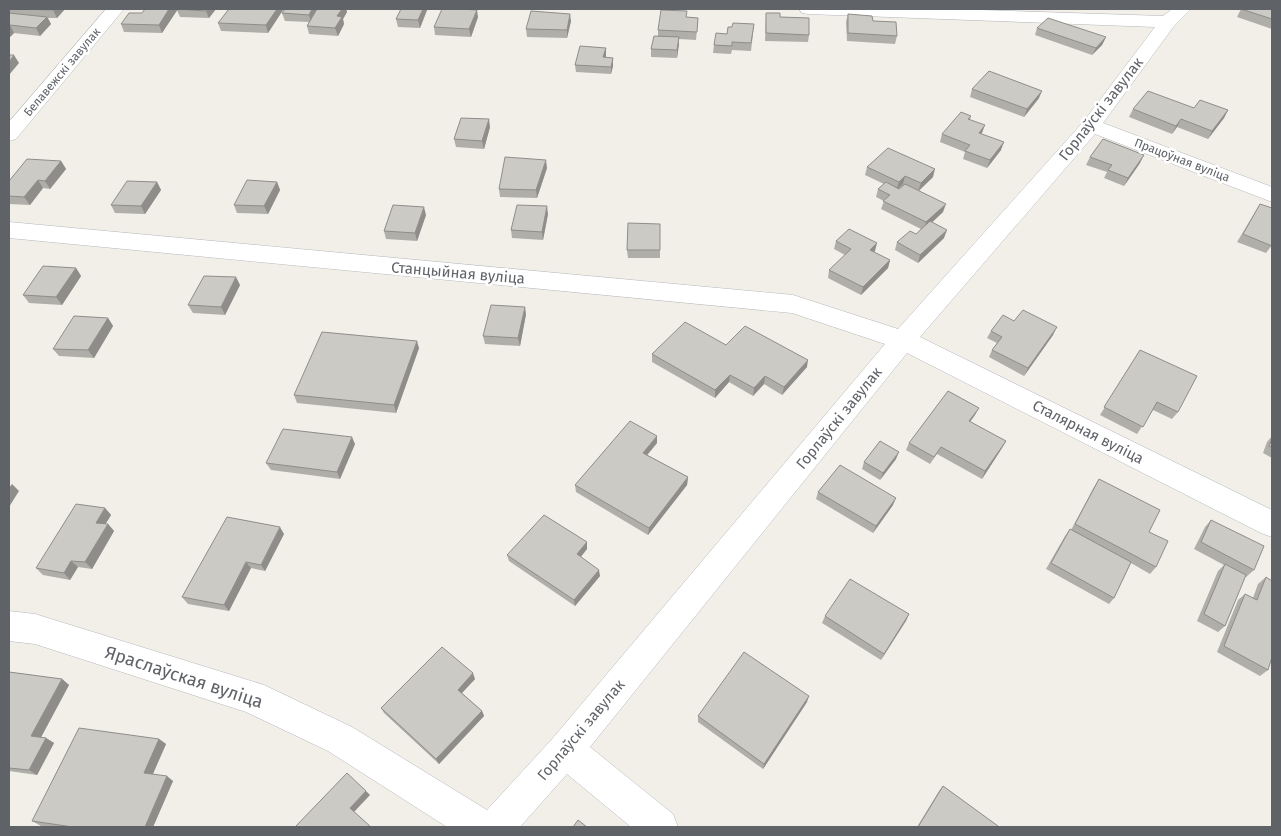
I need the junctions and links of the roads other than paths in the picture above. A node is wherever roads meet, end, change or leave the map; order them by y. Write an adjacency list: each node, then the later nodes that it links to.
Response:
1 (115, 9): 5 (street, Белавежскі завулак)
2 (808, 9): 3 (street)
3 (1175, 15): 4 (street, Горлаўскі завулак)
4 (1091, 125): 6 (street, Працоўная вуліца); 8 (street, Горлаўскі завулак)
5 (9, 135)
6 (1272, 195)
7 (9, 230): 8 (street, Станцыйная вуліца)
8 (903, 340): 9 (street, Сталярная вуліца); 11 (street, Горлаўскі завулак)
9 (1272, 524)
10 (9, 626): 12 (street, Яраслаўская вуліца)
11 (565, 750): 13 (street, Горлаўскі завулак); 14 (street)
12 (480, 827)
13 (496, 827)
14 (660, 827)

